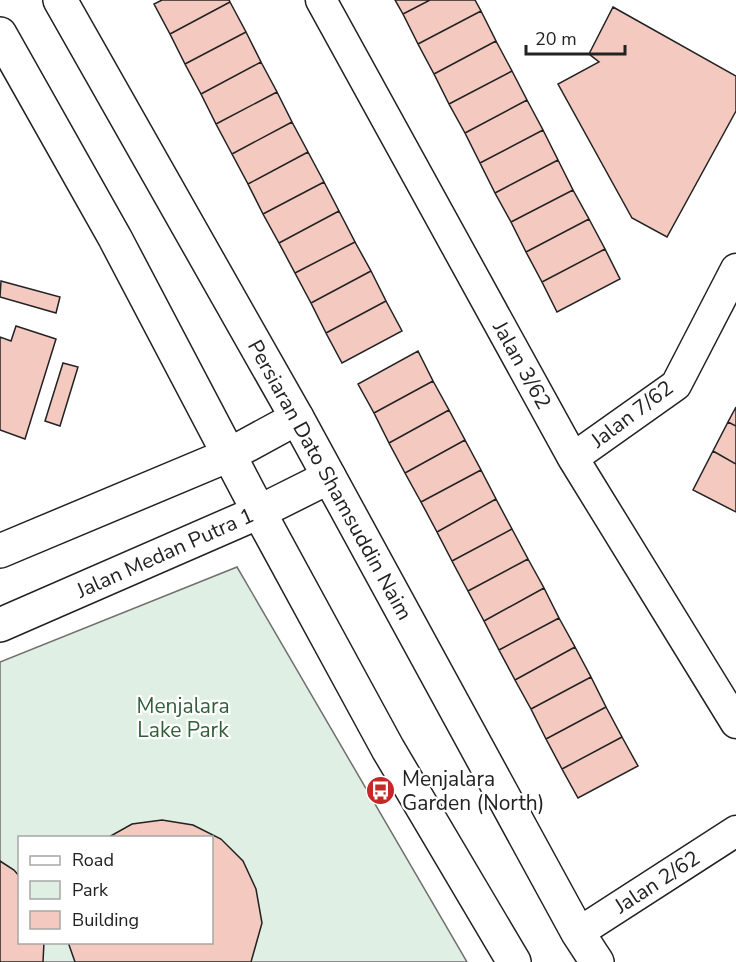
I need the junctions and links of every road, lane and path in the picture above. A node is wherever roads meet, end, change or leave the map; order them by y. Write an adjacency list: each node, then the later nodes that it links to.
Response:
1 (60, 0): 5 (main road, Persiaran Dato Shamsuddin Naim)
2 (321, 0): 7 (street, Jalan 3/62)
3 (0, 34): 6 (main road)
4 (736, 269): 7 (street, Jalan 7/62)
5 (297, 418): 6 (main road); 8 (main road, Persiaran Dato Shamsuddin Naim)
6 (229, 455): 9 (main road); 10 (main road)
7 (573, 458): 12 (street, Jalan 3/62)
8 (329, 477): 9 (main road, Jalan Medan Putra 1); 14 (main road, Persiaran Dato Shamsuddin Naim)
9 (259, 512): 11 (main road, Jalan Medan Putra 1); 15 (main road)
10 (0, 551)
11 (0, 625)
12 (736, 723)
13 (736, 831): 14 (street, Jalan 2/62)
14 (578, 933): 16 (main road, Persiaran Dato Shamsuddin Naim)
15 (514, 962)
16 (597, 962)

